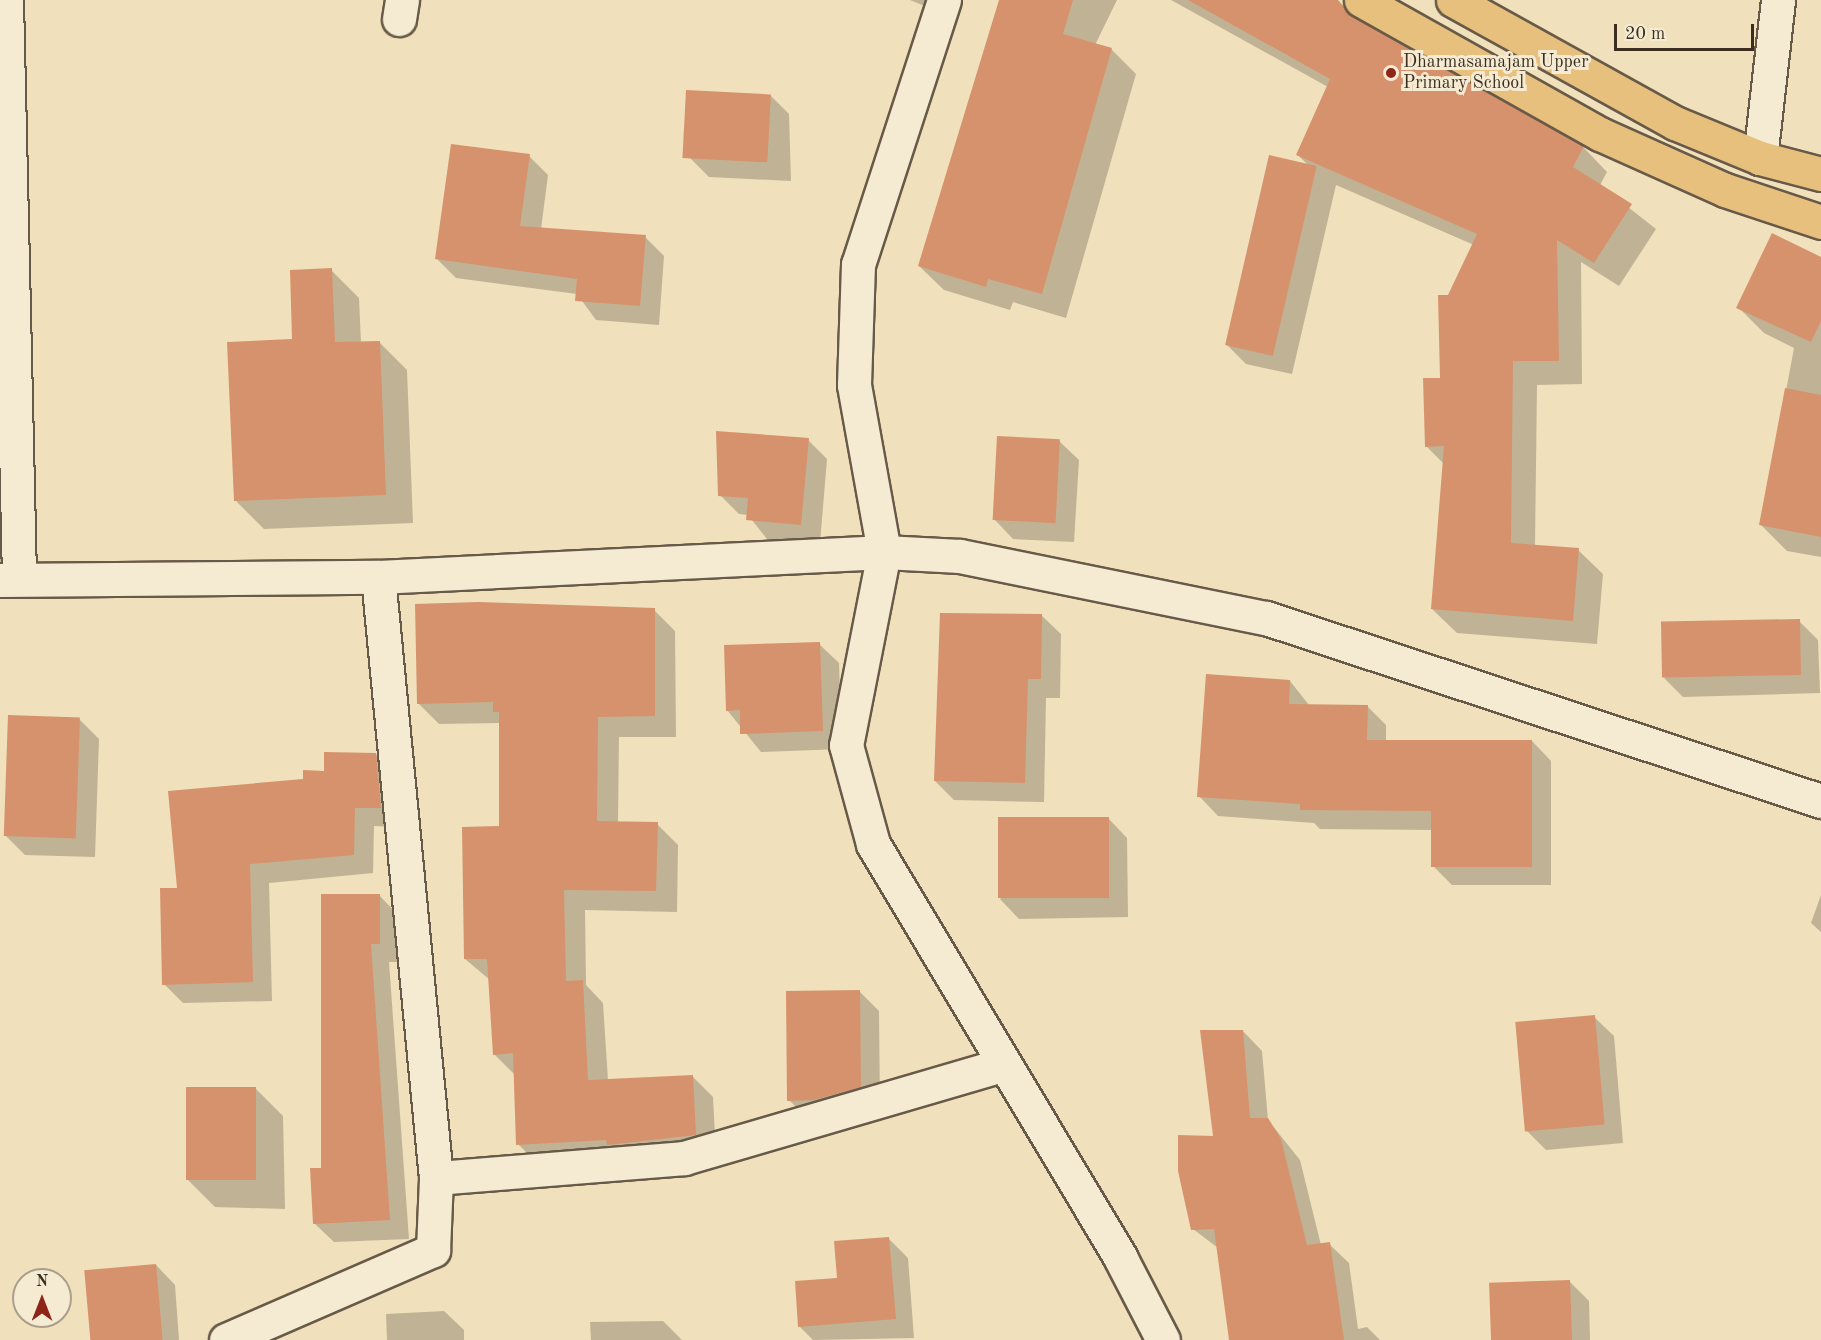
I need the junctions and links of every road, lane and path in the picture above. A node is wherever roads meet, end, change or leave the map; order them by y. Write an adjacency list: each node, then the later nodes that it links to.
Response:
1 (6, 0): 11 (street)
2 (944, 0): 9 (street)
3 (1361, 0): 8 (highway)
4 (1453, 0): 6 (highway)
5 (1778, 0): 6 (street)
6 (1760, 158): 7 (highway)
7 (1821, 174)
8 (1821, 222)
9 (884, 552): 10 (street); 12 (street); 13 (street)
10 (378, 577): 11 (street); 14 (street)
11 (10, 579)
12 (1821, 801)
13 (1003, 1065): 14 (street); 16 (street)
14 (436, 1178): 15 (street)
15 (230, 1339)
16 (1163, 1340)

